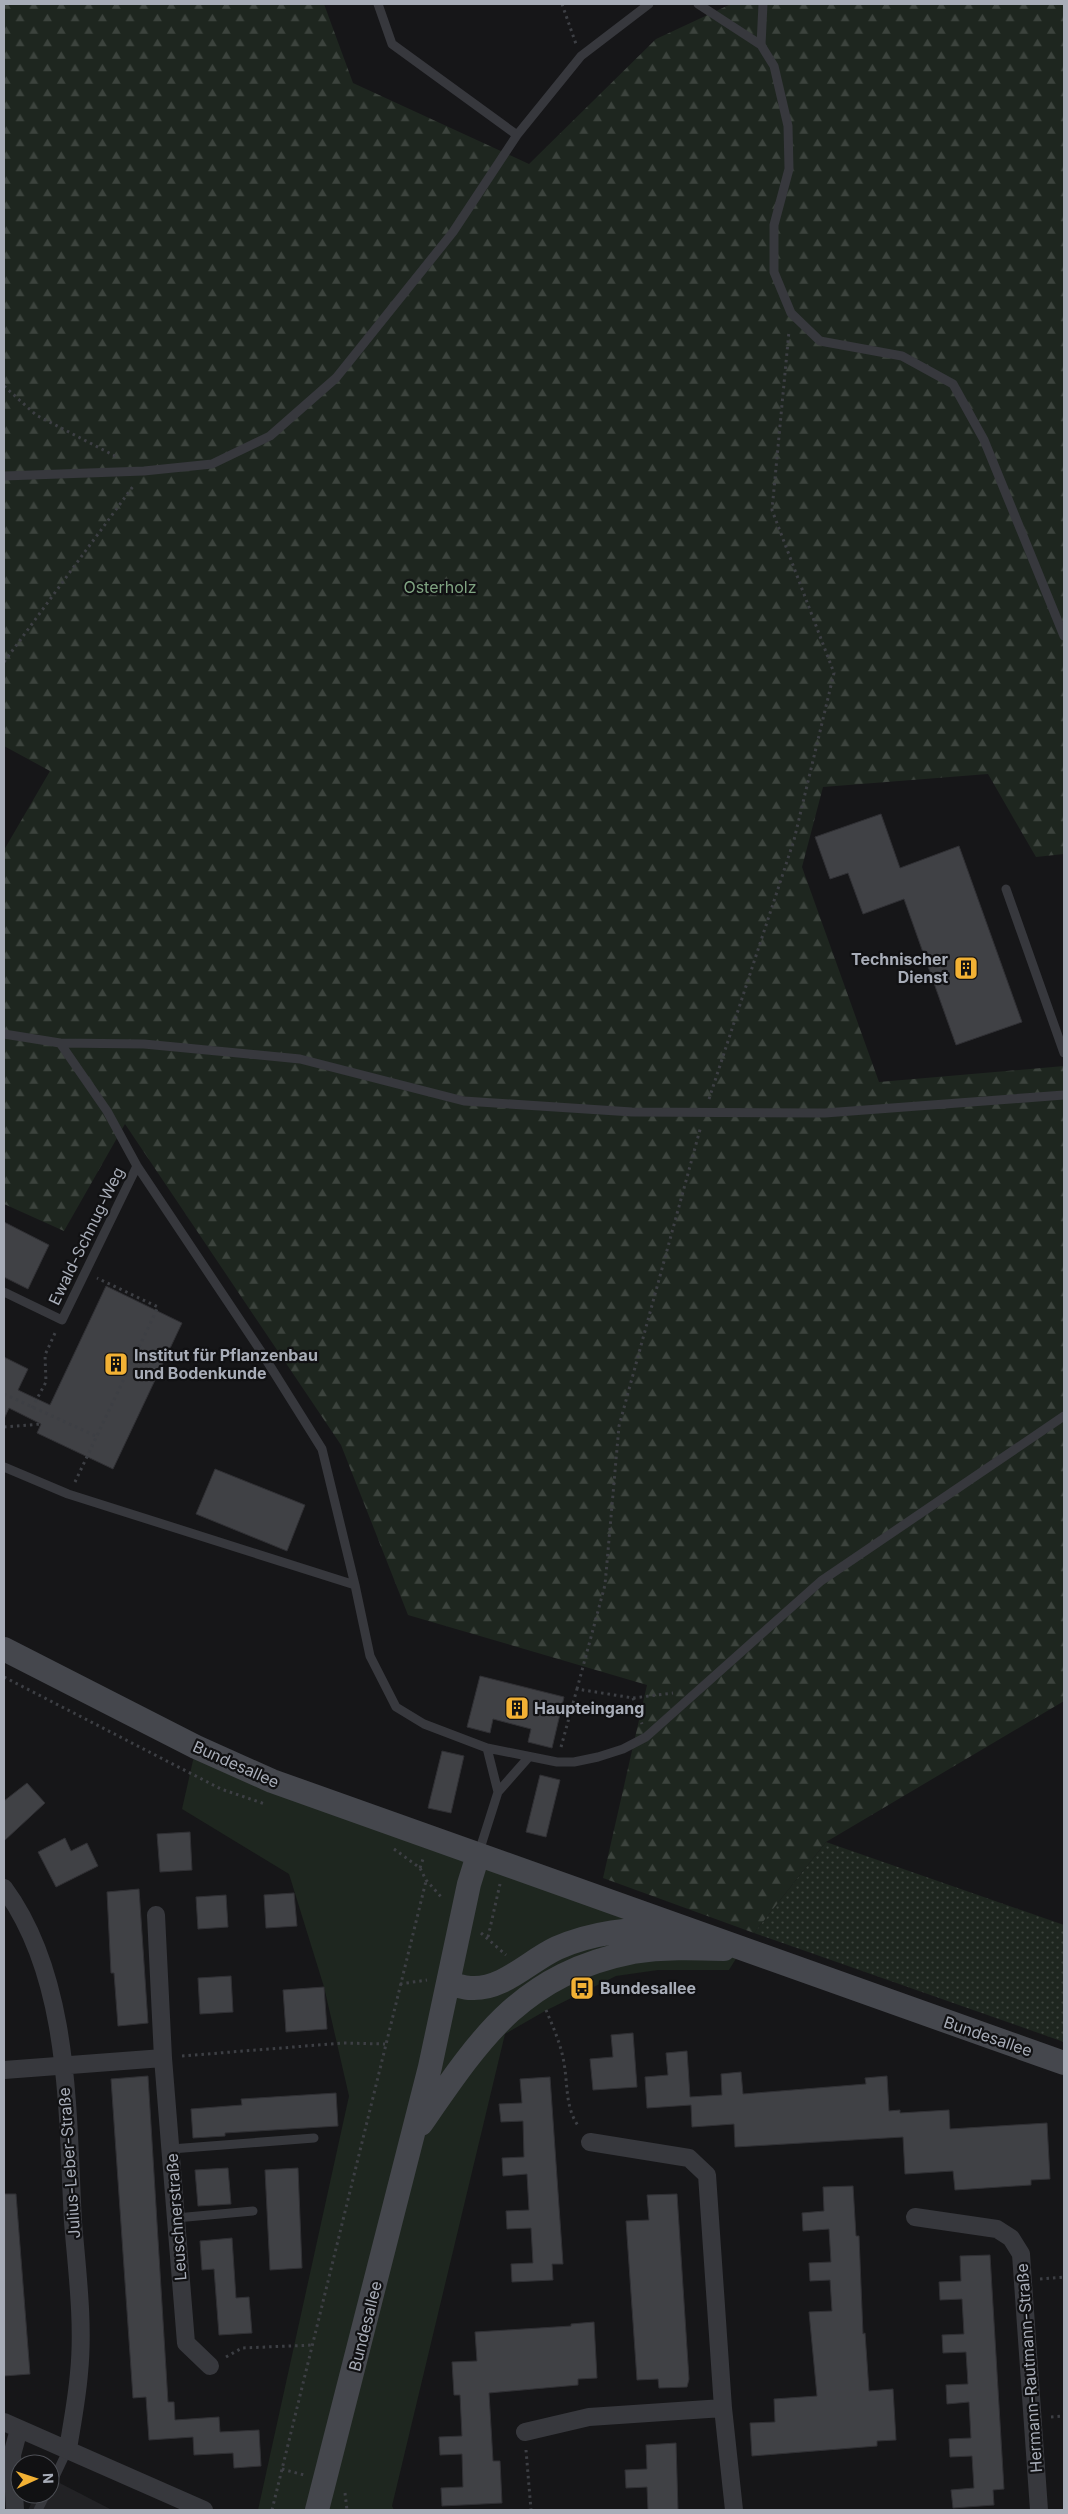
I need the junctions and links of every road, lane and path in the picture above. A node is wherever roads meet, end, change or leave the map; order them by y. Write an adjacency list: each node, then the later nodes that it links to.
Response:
1 (378, 4): 8 (lane)
2 (562, 4): 7 (path)
3 (649, 4): 7 (lane)
4 (698, 4): 6 (lane)
5 (763, 4): 6 (lane)
6 (761, 45): 9 (lane)
7 (581, 56): 8 (lane)
8 (517, 135): 11 (lane)
9 (791, 313): 13 (lane); 20 (path)
10 (4, 386): 11 (path)
11 (144, 470): 12 (lane); 14 (path)
12 (4, 476)
13 (1064, 636)
14 (4, 662)
15 (1006, 889): 18 (lane)
16 (4, 1034): 17 (lane)
17 (60, 1043): 20 (lane); 21 (lane)
18 (1064, 1053)
19 (1064, 1095): 20 (lane)
20 (704, 1112): 35 (path)
21 (137, 1166): 22 (lane, Ewald-Schnug-Weg); 33 (lane)
22 (84, 1272): 24 (lane, Ewald-Schnug-Weg); 30 (path)
23 (4, 1292): 24 (lane)
24 (62, 1320): 26 (path)
25 (4, 1394): 26 (path)
26 (32, 1408): 30 (path)
27 (1064, 1416): 36 (lane)
28 (41, 1424): 29 (path)
29 (4, 1427)
30 (98, 1437): 32 (path)
31 (4, 1467): 32 (lane)
32 (68, 1494): 33 (lane)
33 (356, 1585): 39 (lane)
34 (4, 1648): 43 (street, Bundesallee)
35 (578, 1690): 37 (path); 41 (path)
36 (696, 1690): 37 (path); 38 (lane)
37 (633, 1698): 38 (path)
38 (646, 1736): 41 (lane)
39 (486, 1748): 40 (lane); 42 (lane)
40 (528, 1758): 41 (lane); 42 (lane)
41 (557, 1762)
42 (498, 1792): 43 (lane)
43 (478, 1855): 48 (street, Bundesallee); 49 (street, Bundesallee)
44 (420, 1868): 45 (path)
45 (426, 1880): 48 (path); 54 (path)
46 (4, 1888): 57 (street, Julius-Leber-Straße)
47 (156, 1916): 55 (street, Leuschnerstraße)
48 (461, 1920): 51 (path); 52 (street, Bundesallee)
49 (684, 1928): 50 (street, Bundesallee); 51 (street, Bundesallee)
50 (742, 1949): 53 (street, Bundesallee); 56 (street, Bundesallee)
51 (521, 1969): 52 (street, Bundesallee)
52 (449, 1984): 60 (street, Bundesallee)
53 (536, 1990): 60 (street, Bundesallee); 61 (path)
54 (385, 2044): 55 (path); 66 (path)
55 (163, 2058): 57 (street); 62 (street, Leuschnerstraße)
56 (1064, 2063)
57 (62, 2065): 58 (street); 71 (street, Julius-Leber-Straße)
58 (4, 2070)
59 (314, 2138): 62 (lane)
60 (411, 2140): 77 (street, Bundesallee)
61 (590, 2142): 68 (street)
62 (170, 2149): 65 (street, Leuschnerstraße)
63 (253, 2211): 65 (lane)
64 (915, 2217): 81 (street, Hermann-Rautmann-Straße)
65 (176, 2218): 67 (street, Leuschnerstraße)
66 (313, 2345): 67 (path); 76 (path)
67 (210, 2366)
68 (723, 2408): 70 (street); 80 (street)
69 (11, 2425): 71 (street); 74 (street)
70 (525, 2432): 79 (path)
71 (68, 2448): 72 (lane); 75 (street)
72 (60, 2465)
73 (344, 2486): 78 (path)
74 (16, 2510)
75 (204, 2510)
76 (272, 2510)
77 (317, 2510)
78 (347, 2510)
79 (530, 2510)
80 (734, 2510)
81 (1039, 2510)

